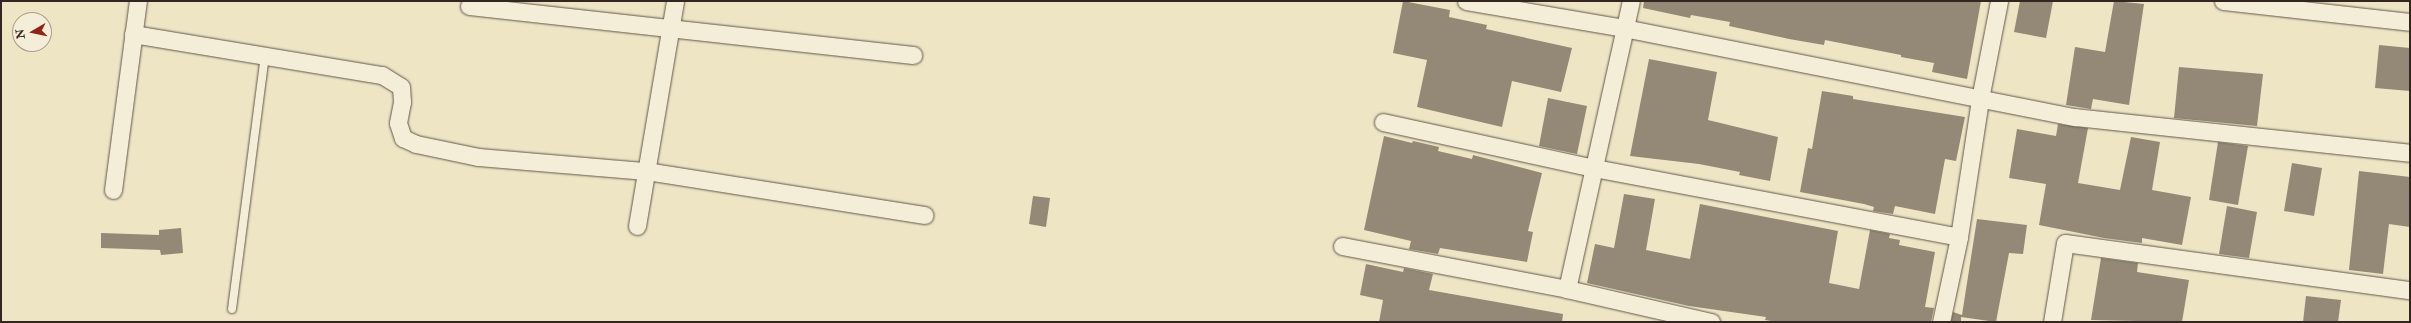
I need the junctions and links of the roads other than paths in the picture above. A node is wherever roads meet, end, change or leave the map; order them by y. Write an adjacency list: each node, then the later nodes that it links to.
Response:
1 (138, 1): 11 (street)
2 (675, 1): 9 (street)
3 (1466, 1): 10 (street)
4 (1631, 1): 10 (street)
5 (1999, 1): 14 (street)
6 (2223, 1): 8 (street)
7 (469, 6): 9 (street)
8 (2410, 22)
9 (669, 28): 13 (street); 18 (street)
10 (1624, 28): 14 (street); 17 (street)
11 (133, 34): 12 (street); 19 (street)
12 (265, 55): 18 (street); 26 (lane)
13 (913, 55)
14 (1980, 99): 16 (street); 22 (street)
15 (1383, 122): 17 (street)
16 (2410, 153)
17 (1594, 168): 22 (street); 24 (street)
18 (646, 171): 20 (street); 21 (street)
19 (113, 190)
20 (925, 215)
21 (637, 226)
22 (1960, 237): 28 (street)
23 (1342, 246): 24 (street)
24 (1567, 290): 27 (street)
25 (2410, 290): 29 (street)
26 (232, 309)
27 (1711, 322)
28 (1941, 322)
29 (2052, 322)

